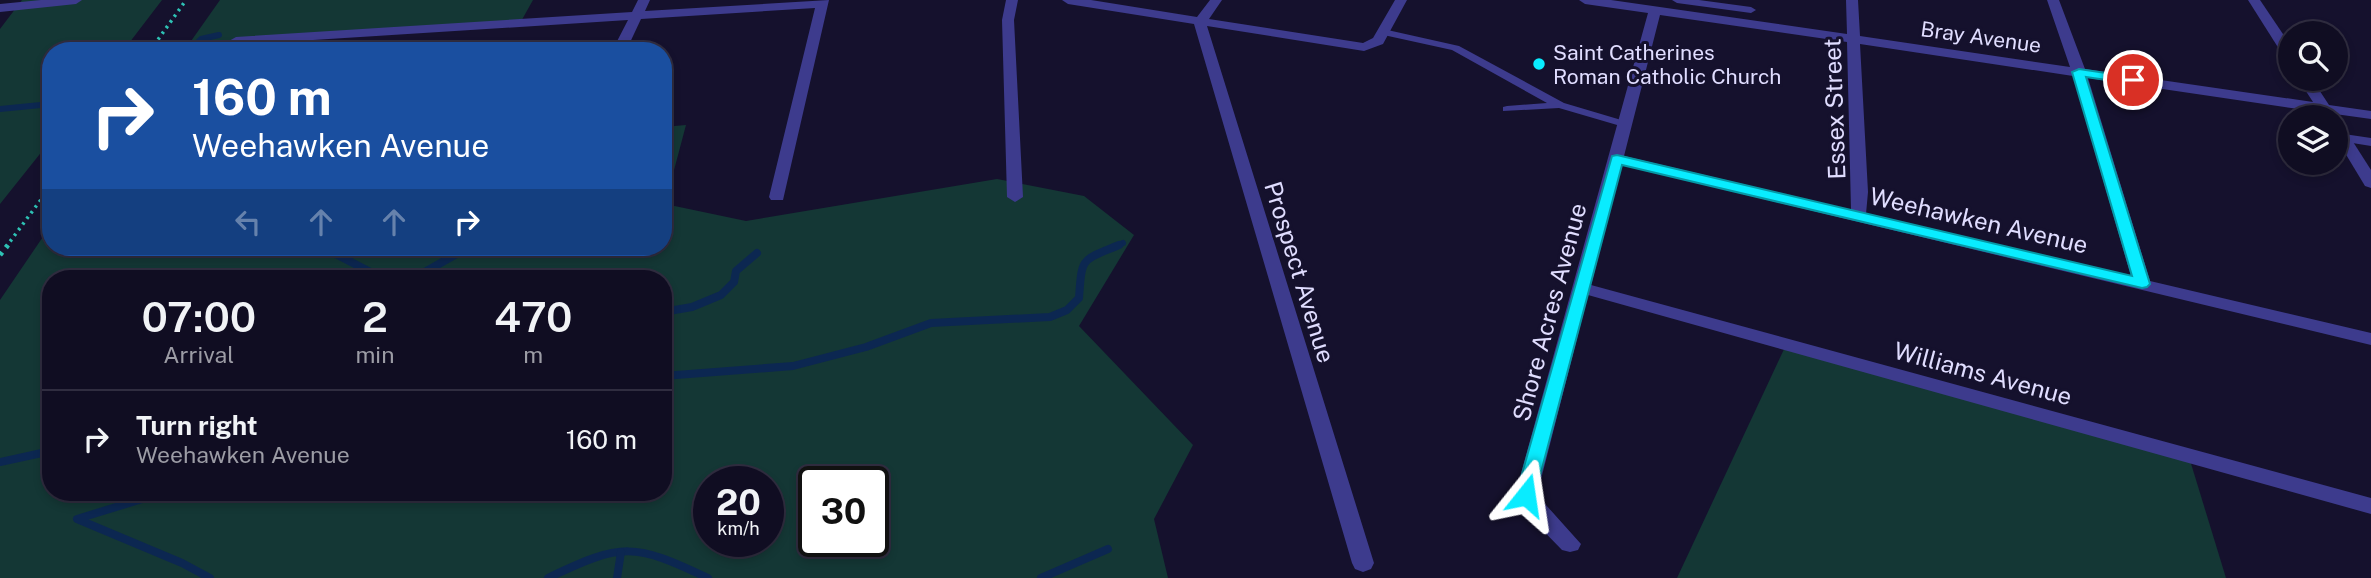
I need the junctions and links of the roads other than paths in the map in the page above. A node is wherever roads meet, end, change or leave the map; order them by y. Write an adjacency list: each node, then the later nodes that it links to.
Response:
1 (76, 0): 14 (street)
2 (644, 0): 17 (street)
3 (1012, 0): 37 (street)
4 (1068, 0): 18 (street)
5 (1216, 0): 18 (street)
6 (1401, 0): 19 (street)
7 (1585, 0): 12 (street, Bray Avenue)
8 (1677, 0): 16 (lane)
9 (1852, 0): 21 (street, Essex Street)
10 (2053, 0): 24 (street)
11 (2254, 0): 20 (street)
12 (1600, 1): 15 (street, Bray Avenue)
13 (823, 2): 17 (street); 36 (street)
14 (0, 8)
15 (1655, 10): 16 (street, Bray Avenue); 30 (street, Shore Acres Avenue)
16 (1751, 11): 21 (street, Bray Avenue)
17 (637, 16): 22 (street); 23 (street)
18 (1200, 22): 19 (street); 44 (street, Prospect Avenue)
19 (1383, 32): 25 (lane)
20 (2278, 37)
21 (1855, 40): 24 (street, Bray Avenue); 38 (street, Essex Street)
22 (236, 41)
23 (624, 42)
24 (2079, 72): 26 (street, Bray Avenue); 39 (street)
25 (1560, 105): 27 (lane); 30 (lane)
26 (2279, 105)
27 (1507, 108)
28 (2348, 114): 29 (street, Bray Avenue)
29 (2371, 115)
30 (1624, 124): 34 (street, Shore Acres Avenue)
31 (2348, 135): 32 (lane)
32 (2371, 142)
33 (2348, 145): 35 (street)
34 (1617, 159): 38 (street, Weehawken Avenue); 40 (street, Shore Acres Avenue)
35 (2371, 183)
36 (777, 197)
37 (1015, 197)
38 (1858, 217): 39 (street, Weehawken Avenue)
39 (2142, 284): 41 (street, Weehawken Avenue)
40 (1583, 288): 42 (street, Williams Avenue); 43 (street, Shore Acres Avenue)
41 (2371, 339)
42 (2371, 506)
43 (1570, 544)
44 (1363, 562)

